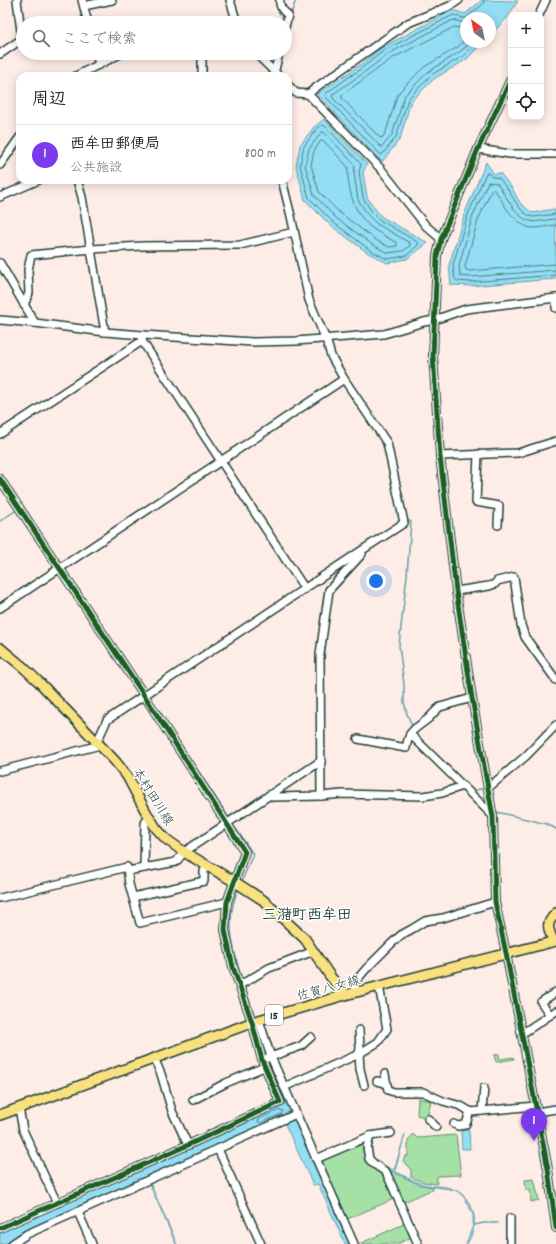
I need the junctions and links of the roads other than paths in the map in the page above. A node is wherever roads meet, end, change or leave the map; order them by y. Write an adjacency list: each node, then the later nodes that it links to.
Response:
1 (17, 0): 9 (street)
2 (112, 0): 7 (street)
3 (230, 0): 11 (street)
4 (280, 0): 12 (street)
5 (459, 0): 27 (street)
6 (546, 0): 8 (street)
7 (83, 3): 10 (street)
8 (540, 12)
9 (19, 16)
10 (86, 16)
11 (235, 16)
12 (288, 16)
13 (16, 43): 14 (street)
14 (0, 54)
15 (98, 60): 20 (street)
16 (109, 60): 20 (street)
17 (202, 60): 22 (street)
18 (262, 60): 23 (street)
19 (278, 60): 24 (street)
20 (99, 65): 21 (street)
21 (84, 72)
22 (202, 72)
23 (273, 72)
24 (276, 72)
25 (509, 84): 29 (street)
26 (292, 89): 27 (street)
27 (308, 94): 37 (street)
28 (16, 143): 31 (street)
29 (478, 149): 30 (street); 37 (street)
30 (556, 154)
31 (0, 165)
32 (30, 184): 35 (street)
33 (78, 184): 38 (street)
34 (283, 184): 36 (street)
35 (0, 197)
36 (294, 232): 38 (street); 48 (street)
37 (441, 239): 44 (street)
38 (91, 249): 41 (street); 46 (street)
39 (0, 263): 41 (street)
40 (556, 298): 42 (street); 44 (street)
41 (24, 305): 45 (street)
42 (556, 308)
43 (0, 320): 45 (street)
44 (434, 320): 48 (street); 53 (street)
45 (35, 323): 46 (street)
46 (105, 332): 47 (street)
47 (142, 338): 48 (street); 50 (street); 54 (street)
48 (325, 339): 49 (street)
49 (344, 380): 54 (street); 57 (street)
50 (0, 434)
51 (556, 441): 52 (street)
52 (478, 454): 53 (street); 56 (street)
53 (440, 456): 60 (street)
54 (221, 461): 58 (street); 59 (street)
55 (0, 479): 58 (street)
56 (498, 525)
57 (370, 545): 59 (street); 70 (street)
58 (60, 568): 61 (street); 64 (street)
59 (305, 589): 64 (street)
60 (456, 591): 63 (street); 65 (street)
61 (0, 608)
62 (0, 648): 69 (main road, 本村田川線)
63 (556, 680)
64 (144, 695): 69 (street); 78 (street)
65 (472, 698): 67 (street); 73 (street)
66 (556, 726): 73 (street)
67 (410, 734): 68 (street); 72 (street)
68 (358, 739)
69 (98, 744): 71 (street); 76 (main road, 本村田川線)
70 (321, 761): 74 (street); 75 (street)
71 (0, 771)
72 (463, 786): 75 (street); 77 (street)
73 (488, 788): 77 (street)
74 (269, 795): 75 (street); 78 (street)
75 (321, 796)
76 (149, 817): 79 (main road, 本村田川線); 81 (street)
77 (493, 817): 87 (street)
78 (227, 823): 79 (street); 83 (street)
79 (184, 852): 80 (main road, 本村田川線); 81 (street)
80 (207, 865): 83 (main road, 本村田川線); 84 (street)
81 (144, 868): 82 (street)
82 (128, 871): 84 (street); 85 (street)
83 (235, 882): 86 (street); 90 (main road, 本村田川線)
84 (133, 897): 86 (street)
85 (0, 898)
86 (227, 902): 92 (street)
87 (495, 902): 91 (street); 94 (street)
88 (556, 913): 89 (main road)
89 (554, 941): 91 (main road, 佐賀八女線 / 15)
90 (314, 951): 92 (street); 96 (main road, 本村田川線)
91 (506, 953): 93 (main road, 佐賀八女線 / 15); 100 (street)
92 (240, 985): 98 (street)
93 (379, 986): 94 (main road, 佐賀八女線 / 15); 102 (street)
94 (356, 992): 96 (main road, 佐賀八女線 / 15)
95 (556, 992): 97 (street)
96 (345, 995): 98 (main road, 佐賀八女線 / 15)
97 (553, 1013): 100 (street)
98 (256, 1021): 103 (street); 104 (main road, 佐賀八女線 / 15); 105 (street)
99 (359, 1030): 102 (street)
100 (521, 1032): 114 (street)
101 (311, 1037): 103 (street)
102 (359, 1054): 109 (street); 110 (street)
103 (271, 1057): 105 (street); 110 (street)
104 (154, 1058): 113 (main road, 佐賀八女線 / 15); 125 (street)
105 (263, 1064): 112 (street); 125 (street)
106 (385, 1074): 108 (street)
107 (376, 1081): 108 (street)
108 (386, 1083): 116 (street)
109 (364, 1085)
110 (284, 1087): 118 (street)
111 (484, 1088): 117 (street)
112 (194, 1100)
113 (19, 1108): 119 (main road, 佐賀八女線 / 15); 129 (street)
114 (536, 1109): 115 (street); 117 (street); 128 (street)
115 (556, 1109)
116 (470, 1111): 117 (street); 121 (street)
117 (482, 1111)
118 (296, 1114): 126 (street); 127 (street)
119 (0, 1115)
120 (428, 1119): 122 (street)
121 (454, 1124)
122 (436, 1127)
123 (391, 1133): 124 (street)
124 (370, 1136): 127 (street); 138 (street)
125 (188, 1145): 129 (street)
126 (218, 1149): 130 (street); 136 (street)
127 (316, 1159): 137 (street)
128 (552, 1172): 133 (street)
129 (57, 1203): 132 (street)
130 (78, 1212): 134 (street); 135 (street)
131 (510, 1218): 139 (street)
132 (0, 1228)
133 (556, 1228)
134 (12, 1244)
135 (92, 1244)
136 (260, 1244)
137 (354, 1244)
138 (418, 1244)
139 (510, 1244)

